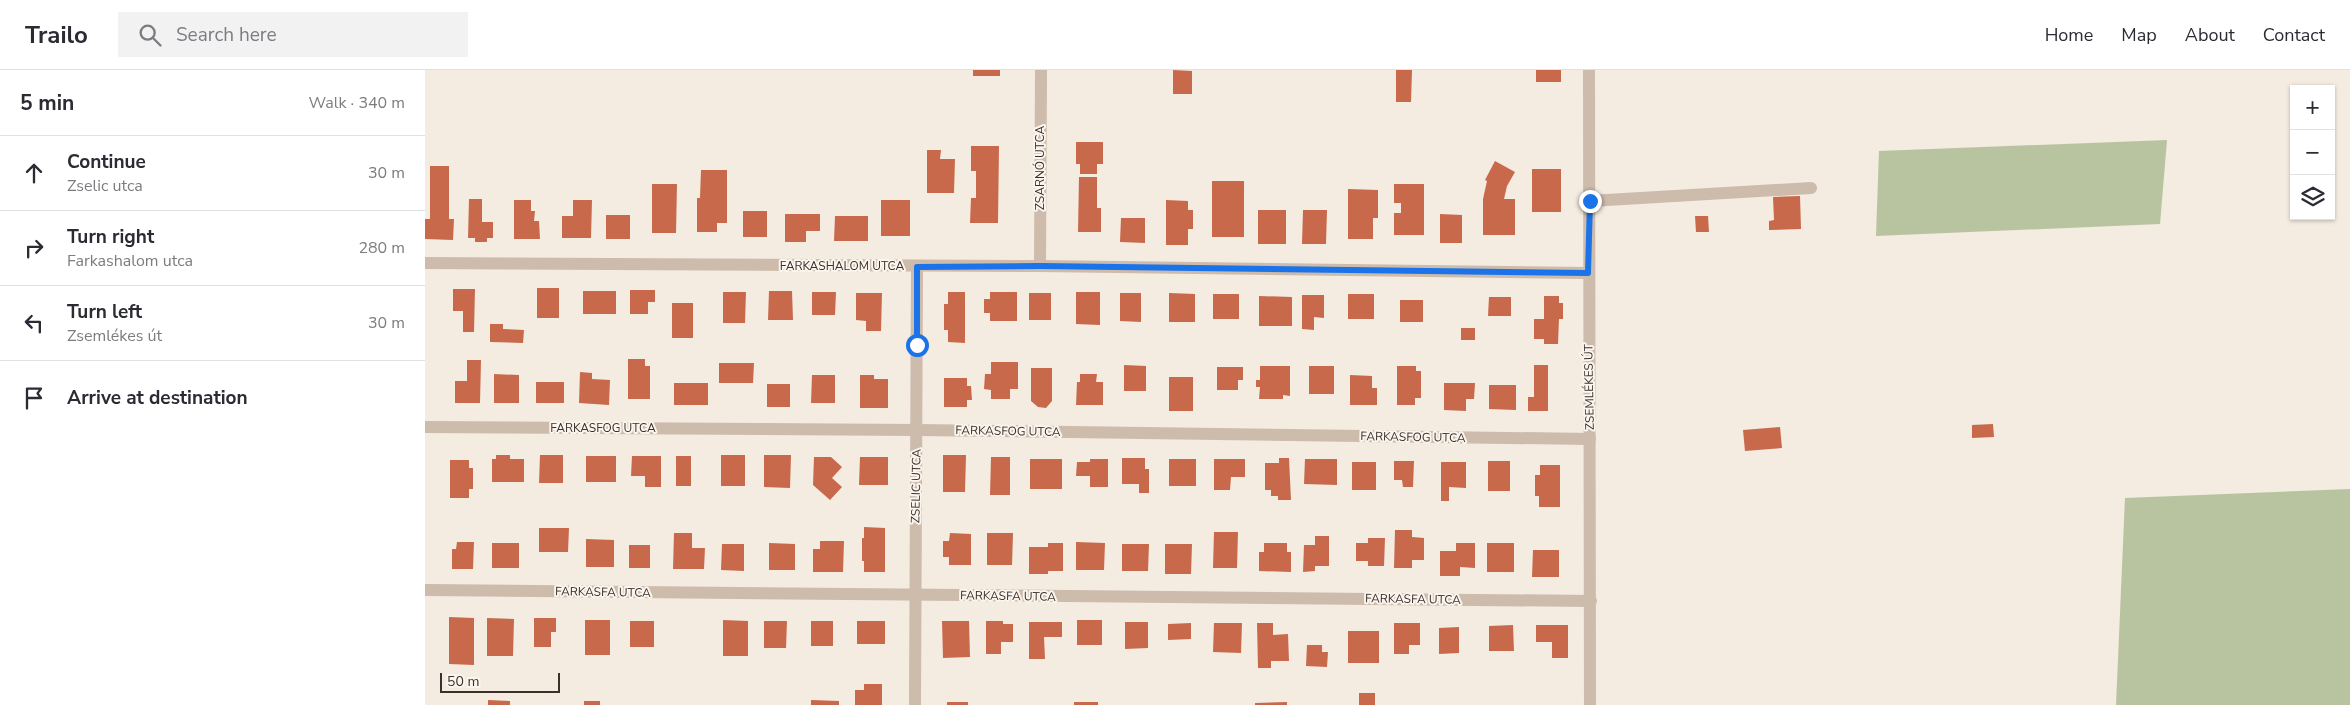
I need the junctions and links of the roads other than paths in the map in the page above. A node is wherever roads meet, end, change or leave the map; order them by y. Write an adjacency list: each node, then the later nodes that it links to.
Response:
1 (1041, 70): 6 (street, ZSARNÓ UTCA)
2 (1589, 70): 4 (street, ZSEMLÉKES ÚT)
3 (1811, 188): 4 (street)
4 (1590, 201): 8 (street, ZSEMLÉKES ÚT)
5 (425, 263): 7 (street, FARKASHALOM UTCA)
6 (1040, 266): 7 (street, FARKASHALOM UTCA); 8 (street, FARKASHALOM UTCA)
7 (917, 267): 10 (street, ZSELIC UTCA)
8 (1588, 273): 11 (street, ZSEMLÉKES ÚT)
9 (425, 427): 10 (street, FARKASFOG UTCA)
10 (917, 430): 11 (street, FARKASFOG UTCA); 13 (street, ZSELIC UTCA)
11 (1590, 439): 14 (street, ZSEMLÉKES ÚT)
12 (425, 590): 13 (street, FARKASFA UTCA)
13 (915, 595): 14 (street, FARKASFA UTCA); 15 (street, ZSELIC UTCA)
14 (1591, 601): 16 (street, ZSEMLÉKES ÚT)
15 (915, 705)
16 (1590, 705)

